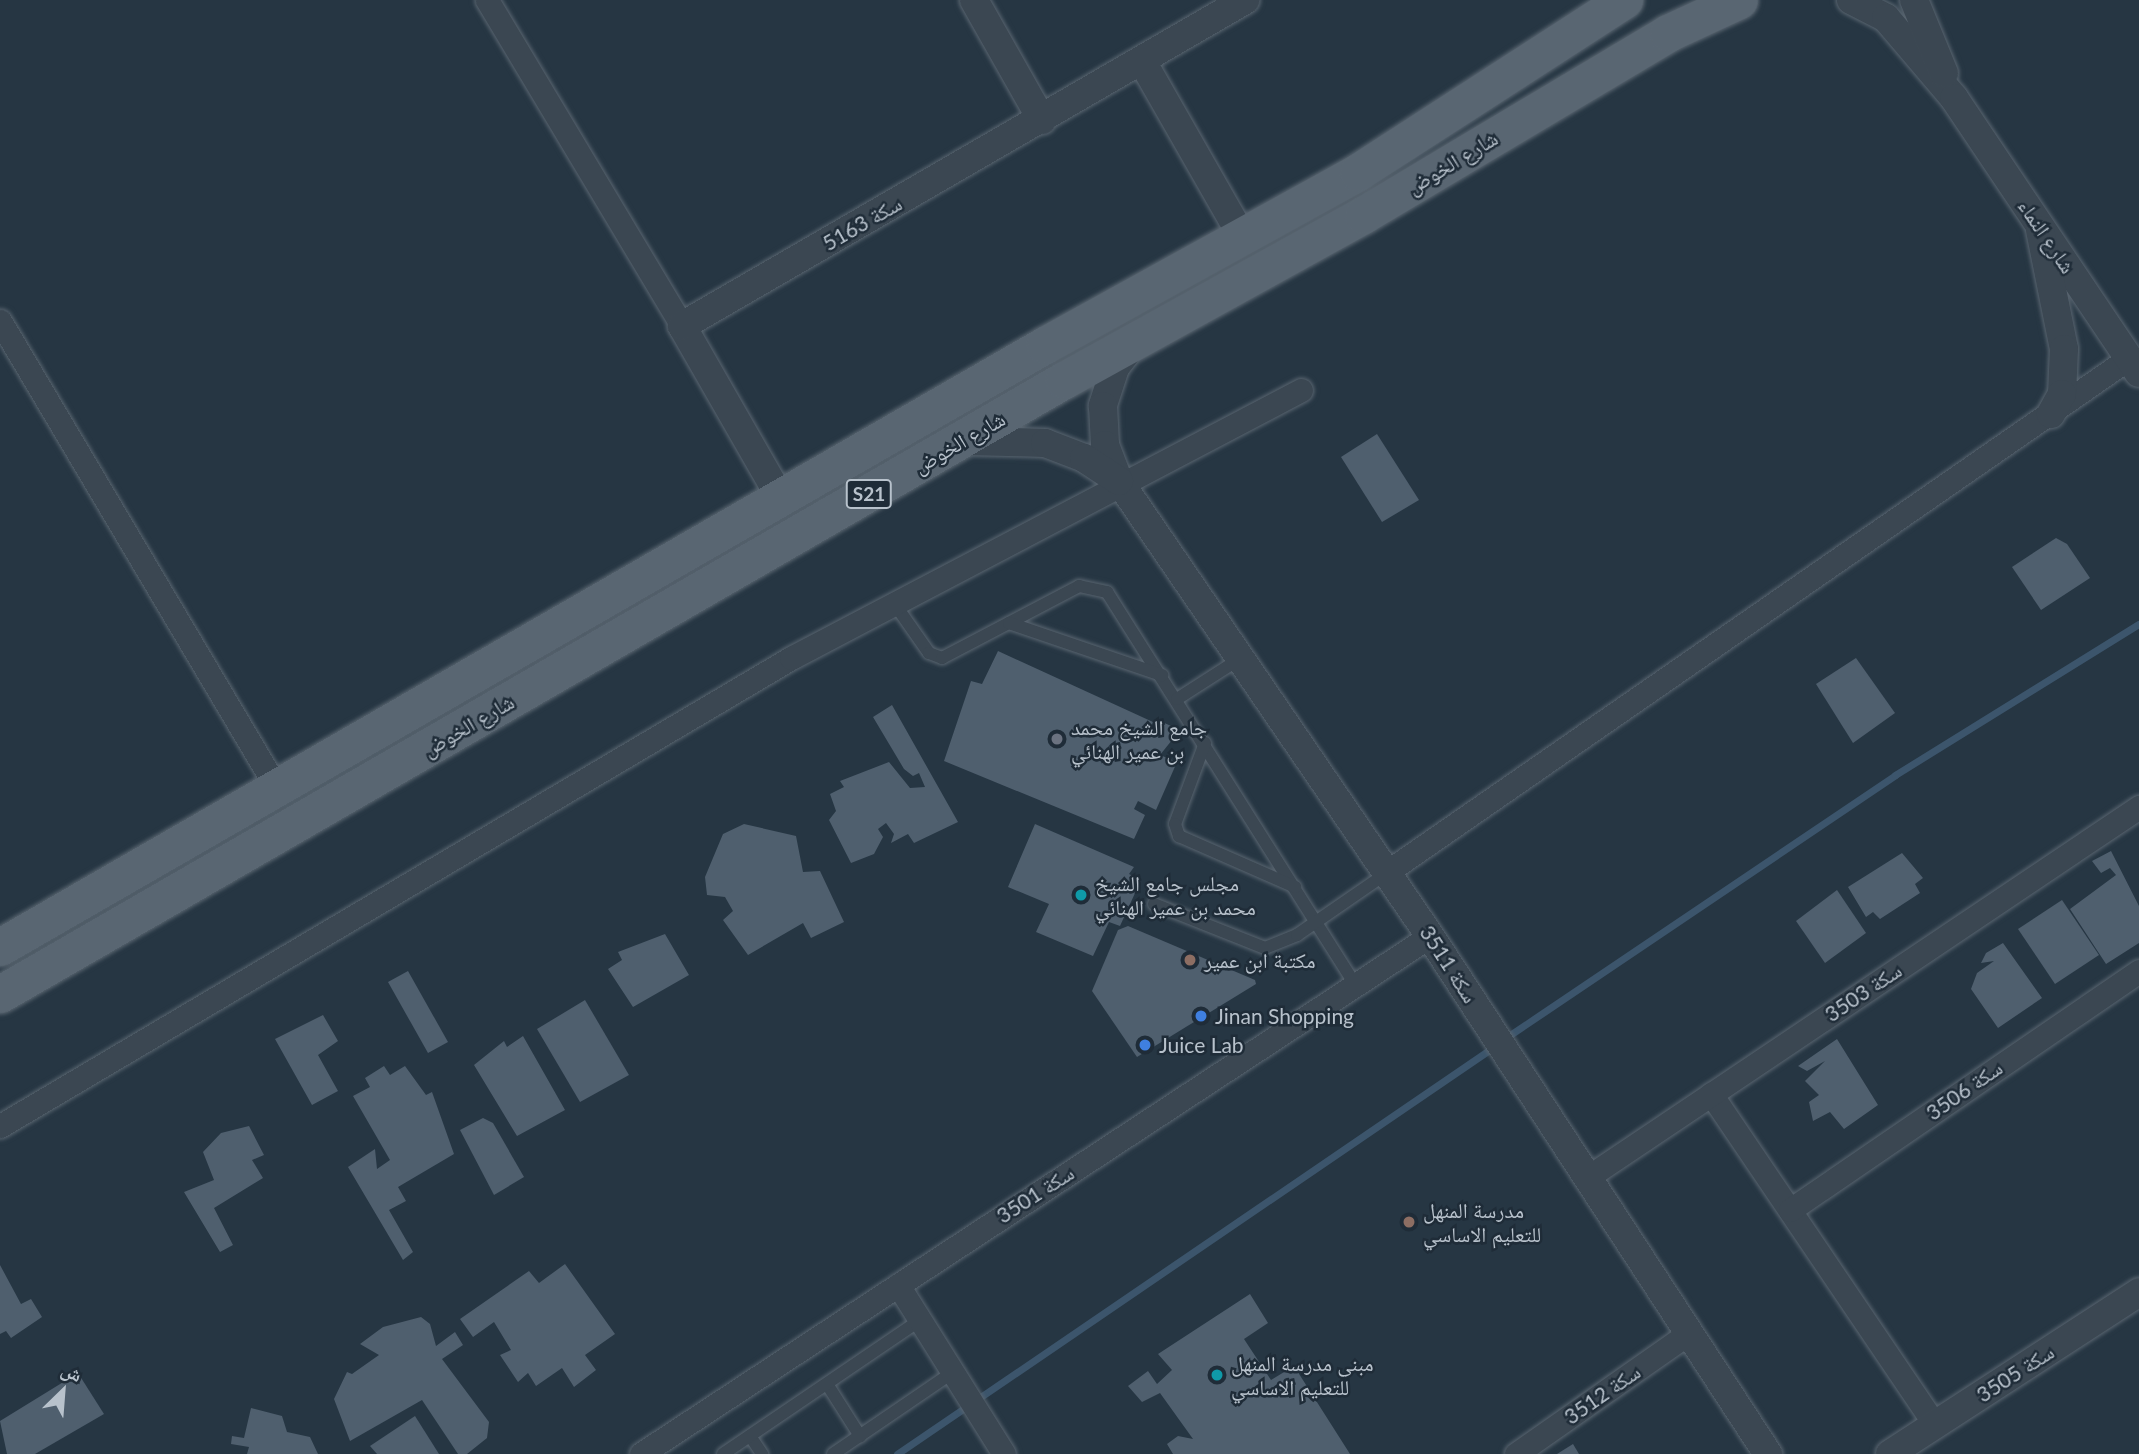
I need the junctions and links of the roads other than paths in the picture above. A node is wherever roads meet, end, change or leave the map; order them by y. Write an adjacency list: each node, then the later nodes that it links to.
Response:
1 (487, 0): 14 (street)
2 (975, 0): 10 (street)
3 (1245, 0): 8 (street, سكة 5163)
4 (1624, 0): 12 (main road, شارع الخوض / S21)
5 (1739, 0): 15 (main road, شارع الخوض / S21)
6 (1852, 0): 9 (street)
7 (1914, 0): 9 (street)
8 (1142, 61): 10 (street, سكة 5163); 12 (street)
9 (1954, 98): 11 (street, شارع النماء)
10 (1042, 120): 14 (street, سكة 5163)
11 (2039, 224): 16 (street, شارع النماء); 18 (street)
12 (1242, 236): 21 (main road, شارع الخوض / S21)
13 (0, 321): 28 (street)
14 (682, 327): 21 (street)
15 (1139, 337): 19 (main road, شارع الخوض / S21); 20 (street)
16 (2134, 366): 18 (street)
17 (1301, 390): 20 (street)
18 (2051, 414): 30 (street)
19 (960, 441): 20 (street); 38 (main road, شارع الخوض / S21)
20 (1119, 481): 22 (street); 24 (street, سكة 3511)
21 (780, 496): 28 (main road, شارع الخوض / S21)
22 (894, 603): 23 (lane); 40 (street)
23 (1009, 623): 25 (lane); 25 (lane)
24 (1241, 658): 26 (lane); 30 (street, سكة 3511)
25 (1162, 675): 26 (lane)
26 (1177, 699): 27 (lane)
27 (1205, 743): 31 (lane); 31 (lane)
28 (275, 785): 35 (main road, شارع الخوض / S21)
29 (2139, 807): 39 (street, سكة 3503)
30 (1387, 872): 33 (lane); 34 (street, سكة 3511)
31 (1295, 887): 33 (lane)
32 (1154, 904): 33 (lane)
33 (1316, 922): 37 (lane)
34 (1430, 936): 37 (street, سكة 3501); 41 (street, سكة 3511)
35 (0, 947)
36 (2139, 971): 42 (street, سكة 3506)
37 (1355, 984): 43 (street, سكة 3501)
38 (0, 994)
39 (1711, 1094): 41 (street, سكة 3503); 42 (street)
40 (0, 1126)
41 (1588, 1177): 46 (street, سكة 3511)
42 (1790, 1210): 49 (street)
43 (898, 1284): 45 (street); 52 (street, سكة 3501)
44 (2139, 1292): 49 (street, سكة 3505)
45 (920, 1320): 47 (street); 48 (lane)
46 (1689, 1333): 57 (street, سكة 3512); 58 (street, سكة 3511)
47 (953, 1372): 51 (lane); 56 (street)
48 (827, 1384): 50 (lane); 51 (lane)
49 (1935, 1425): 59 (street, سكة 3505)
50 (750, 1436): 53 (lane); 54 (lane)
51 (860, 1436): 55 (lane)
52 (641, 1454)
53 (723, 1454)
54 (762, 1454)
55 (833, 1454)
56 (1004, 1454)
57 (1516, 1454)
58 (1768, 1454)
59 (1890, 1454)

